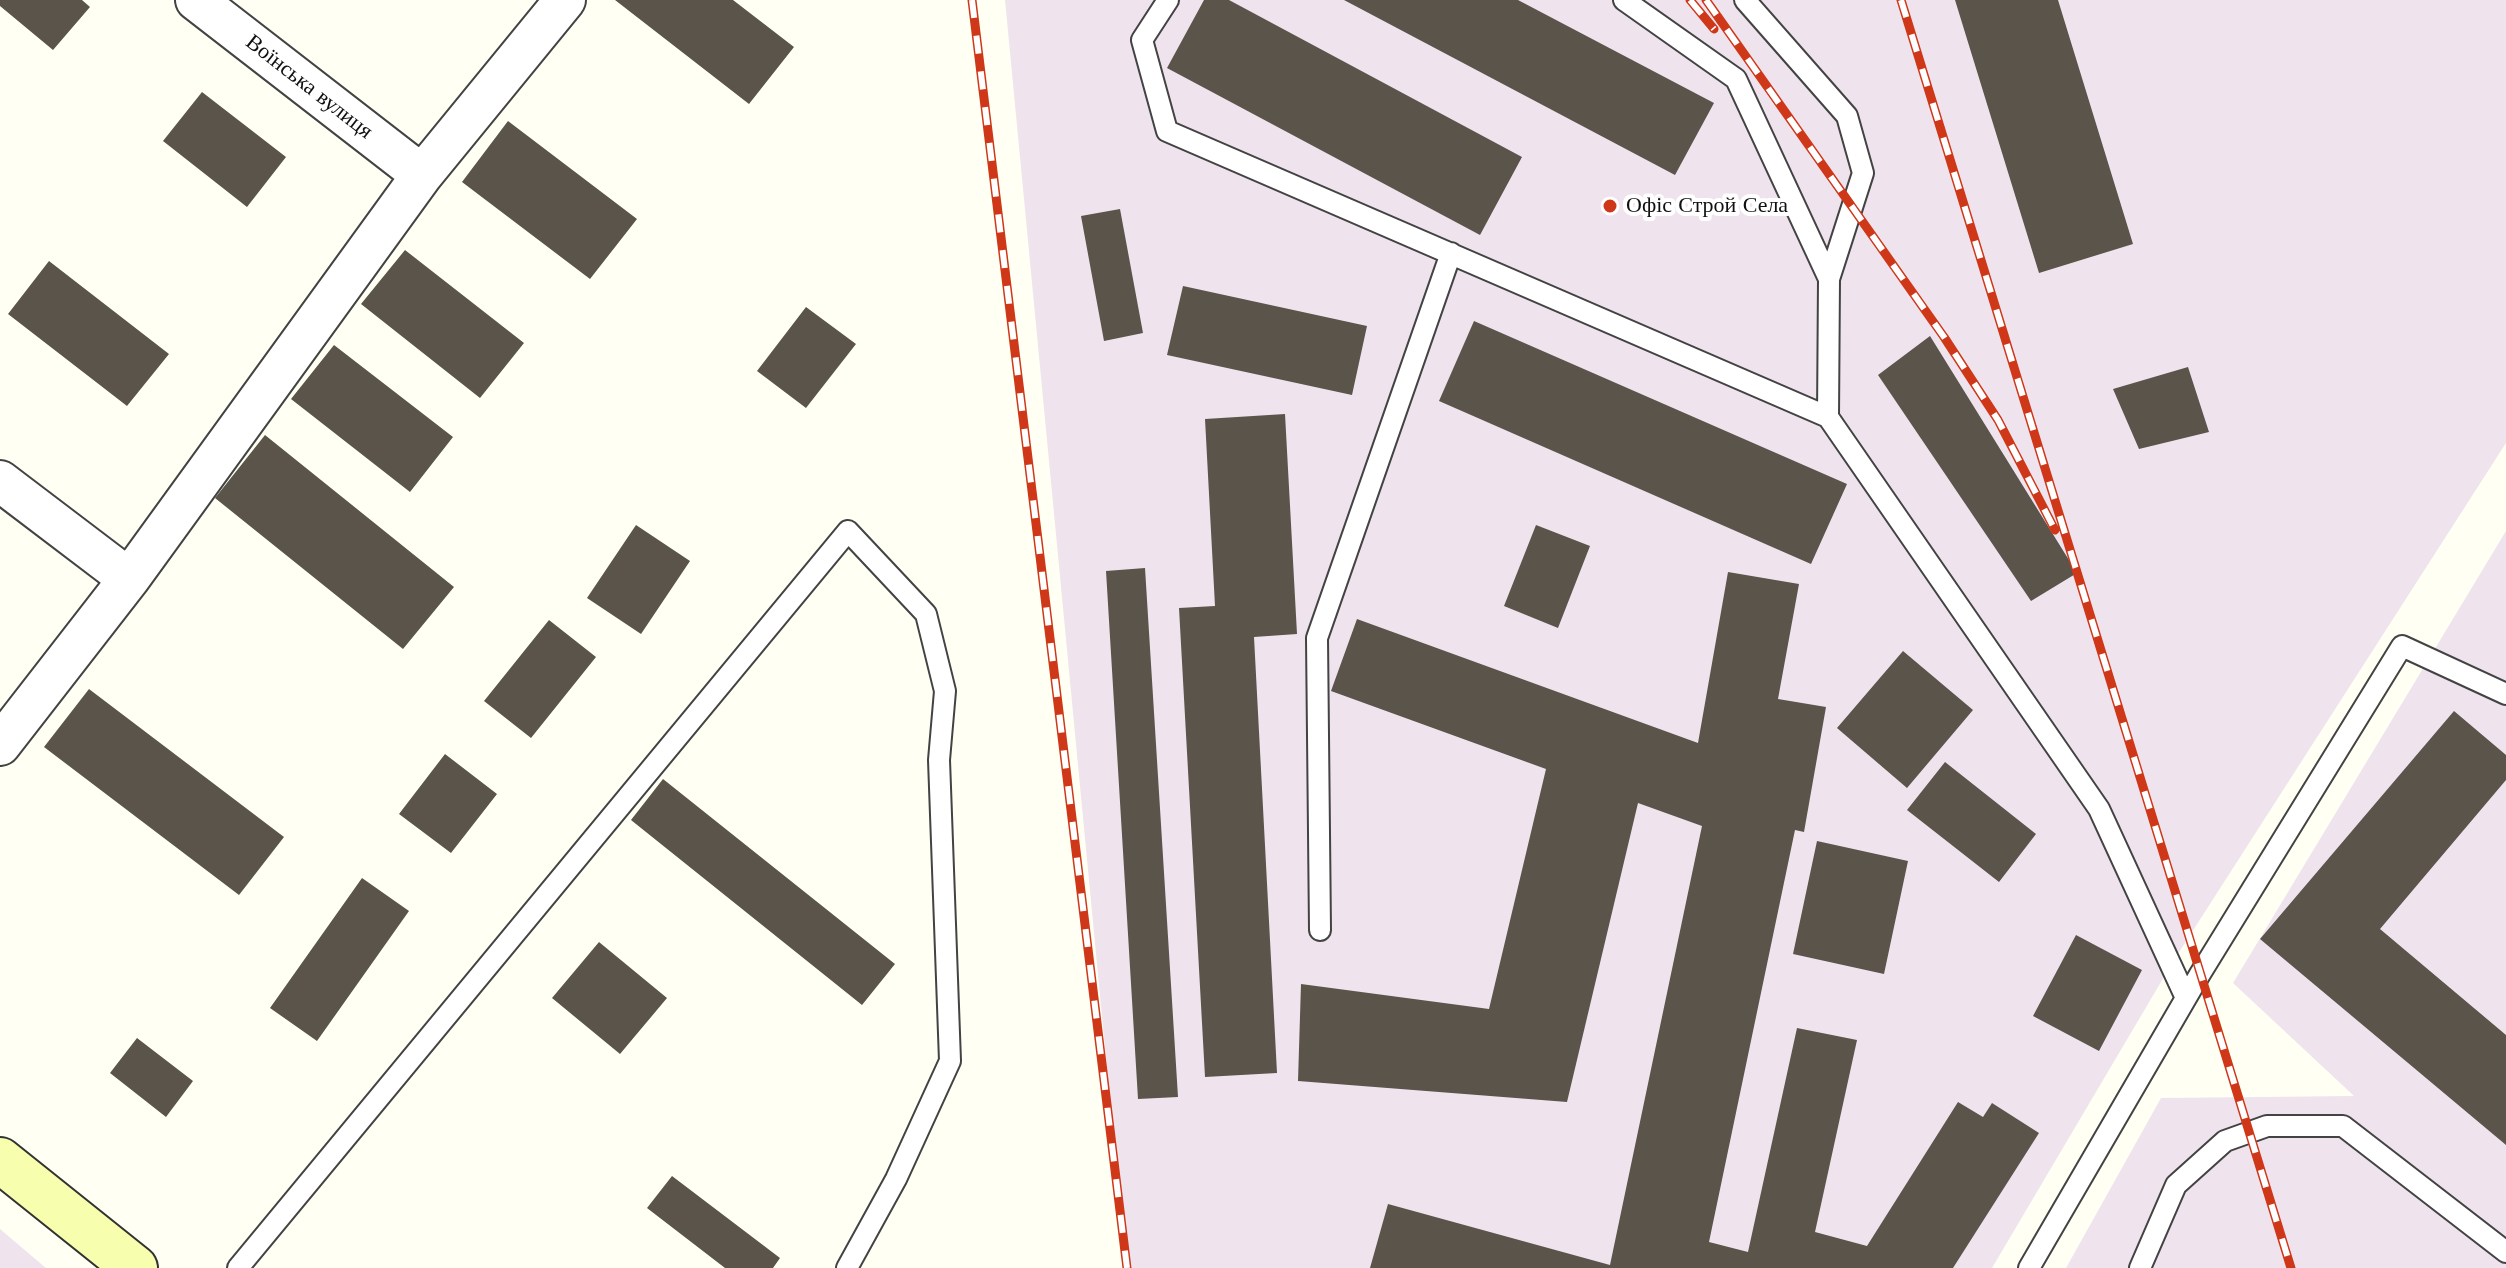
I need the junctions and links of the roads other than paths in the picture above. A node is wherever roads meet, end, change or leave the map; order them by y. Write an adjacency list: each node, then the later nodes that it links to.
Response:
1 (196, 0): 6 (street, Воїнська вулиця)
2 (565, 0): 6 (street)
3 (1168, 0): 7 (lane)
4 (1624, 0): 8 (lane)
5 (1745, 0): 8 (lane)
6 (422, 175): 11 (street)
7 (1451, 253): 9 (lane); 14 (lane)
8 (1829, 279): 9 (lane)
9 (1828, 417): 15 (lane)
10 (0, 481): 11 (street)
11 (129, 579): 13 (street)
12 (2506, 694): 15 (lane)
13 (0, 745)
14 (1320, 930)
15 (2186, 998): 21 (lane)
16 (0, 1160): 18 (main road)
17 (2506, 1252): 22 (lane)
18 (135, 1268)
19 (238, 1268): 20 (lane)
20 (847, 1268)
21 (2029, 1268)
22 (2140, 1268)

